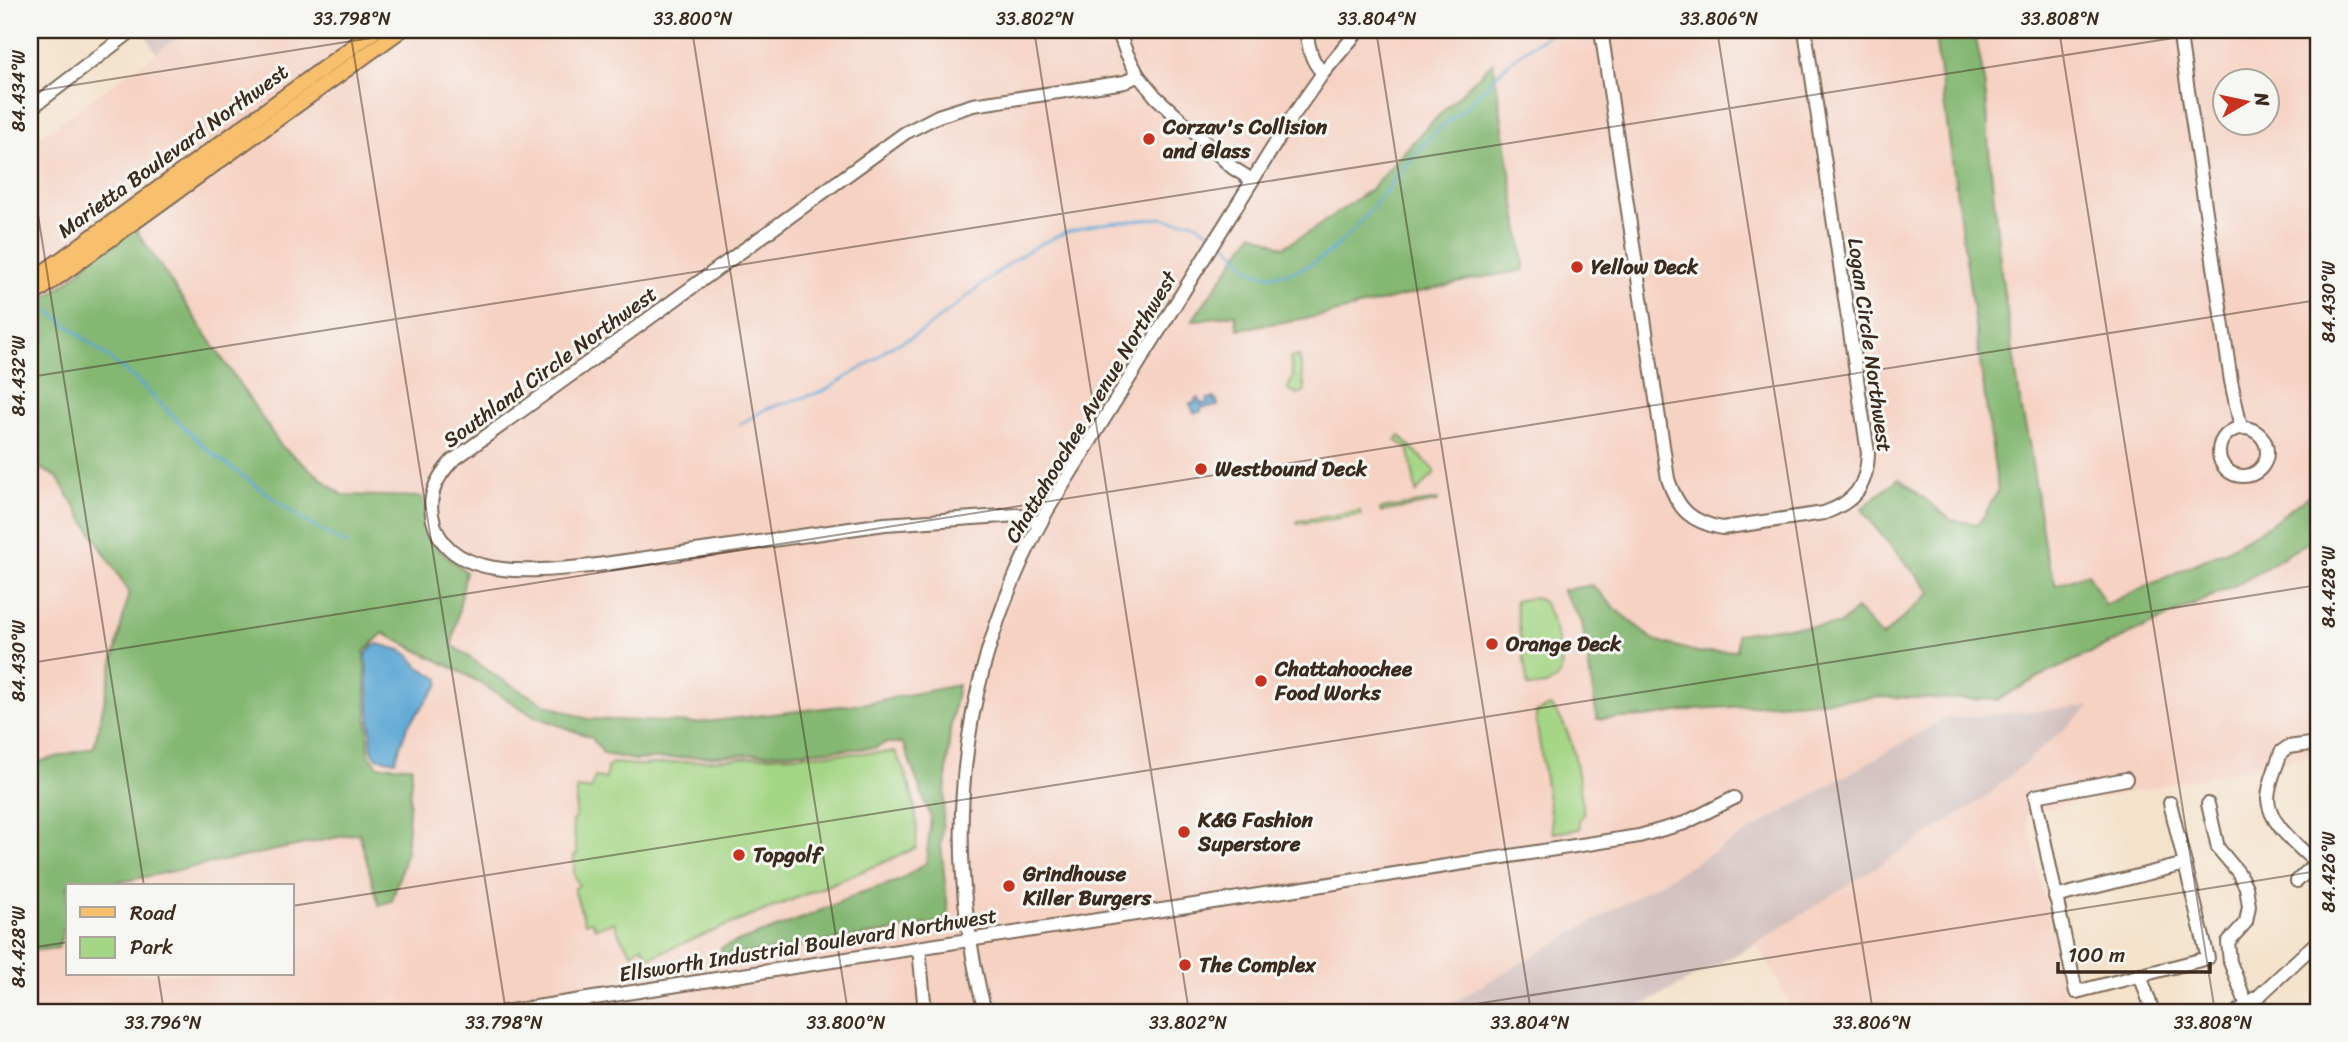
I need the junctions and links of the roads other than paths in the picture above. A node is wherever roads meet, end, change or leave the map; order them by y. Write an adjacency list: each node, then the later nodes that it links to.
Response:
1 (133, 30): 12 (street)
2 (376, 30): 14 (main road, Marietta Boulevard Northwest)
3 (401, 30): 15 (main road)
4 (1118, 30): 11 (street)
5 (1306, 30): 10 (street)
6 (1359, 30): 10 (street, Chattahoochee Avenue Northwest)
7 (1601, 30): 8 (street, Logan Circle Northwest)
8 (1805, 30)
9 (2179, 30): 16 (street)
10 (1323, 73): 13 (street, Chattahoochee Avenue Northwest)
11 (1138, 75): 13 (street); 17 (street, Southland Circle Northwest)
12 (30, 109)
13 (1252, 180): 17 (street, Chattahoochee Avenue Northwest)
14 (30, 282)
15 (30, 297)
16 (2241, 428)
17 (1040, 523): 27 (street, Chattahoochee Avenue Northwest)
18 (2318, 743): 23 (street)
19 (2126, 779): 26 (street)
20 (1734, 798): 27 (street, Ellsworth Industrial Boulevard Northwest)
21 (2170, 803): 24 (street)
22 (2208, 804): 31 (street)
23 (2317, 862): 25 (street)
24 (2185, 864): 26 (street); 30 (street)
25 (2297, 881)
26 (2055, 897): 30 (street)
27 (969, 940): 29 (street, Ellsworth Industrial Boulevard Northwest); 34 (street, Chattahoochee Avenue Northwest)
28 (2318, 941): 31 (street)
29 (919, 948): 32 (street, Ellsworth Industrial Boulevard Northwest); 33 (street)
30 (2140, 975): 35 (street)
31 (2242, 1009)
32 (504, 1012)
33 (925, 1012)
34 (985, 1012)
35 (2153, 1012)

